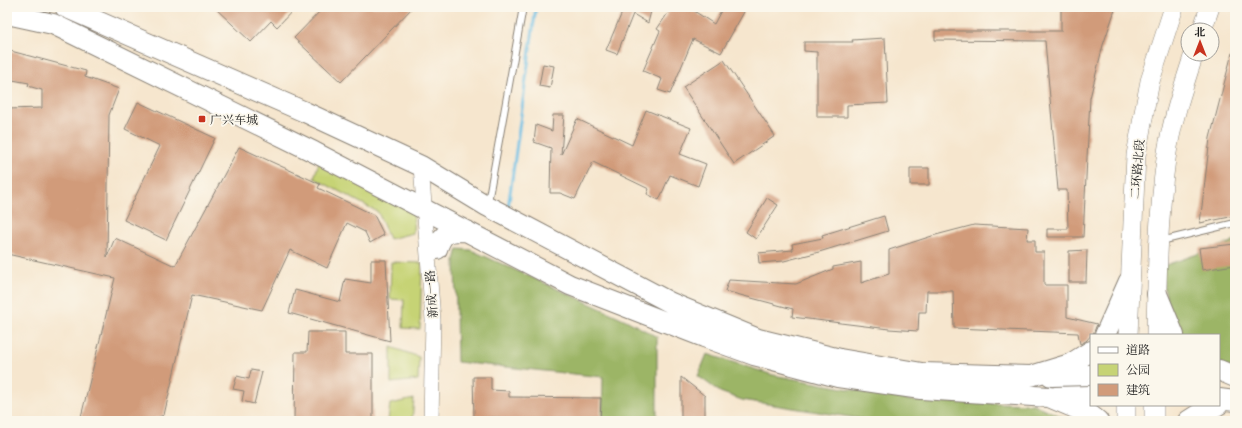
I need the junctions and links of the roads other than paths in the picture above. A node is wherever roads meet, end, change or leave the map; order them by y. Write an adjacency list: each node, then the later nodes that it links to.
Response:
1 (65, 7): 8 (highway)
2 (523, 7): 9 (lane)
3 (1174, 7): 15 (main road, 二环路北段)
4 (1210, 7): 6 (main road)
5 (7, 14): 10 (highway)
6 (1205, 22)
7 (1191, 62): 13 (main road)
8 (425, 169): 9 (highway); 10 (street, 新成一路)
9 (487, 206): 24 (highway)
10 (429, 212): 12 (highway); 14 (street, 新成一路); 32 (street, 新成一路)
11 (1235, 223): 13 (lane)
12 (467, 231): 14 (highway); 28 (highway)
13 (1159, 242): 16 (main road)
14 (437, 248): 33 (street, 新成一路)
15 (1129, 281): 17 (highway); 18 (main road, 二环路北段)
16 (1157, 294): 19 (main road); 20 (highway)
17 (1105, 334)
18 (1128, 334)
19 (1156, 334)
20 (1174, 334)
21 (1090, 352): 24 (highway)
22 (1220, 370): 26 (highway)
23 (1090, 375): 24 (highway)
24 (1030, 376)
25 (1220, 378): 26 (highway)
26 (1235, 378)
27 (1090, 396): 28 (highway)
28 (1049, 397): 34 (highway)
29 (1126, 406): 35 (main road)
30 (1154, 406): 36 (main road)
31 (1215, 406): 37 (highway)
32 (430, 421)
33 (440, 421)
34 (1098, 421)
35 (1126, 421)
36 (1154, 421)
37 (1188, 421)

